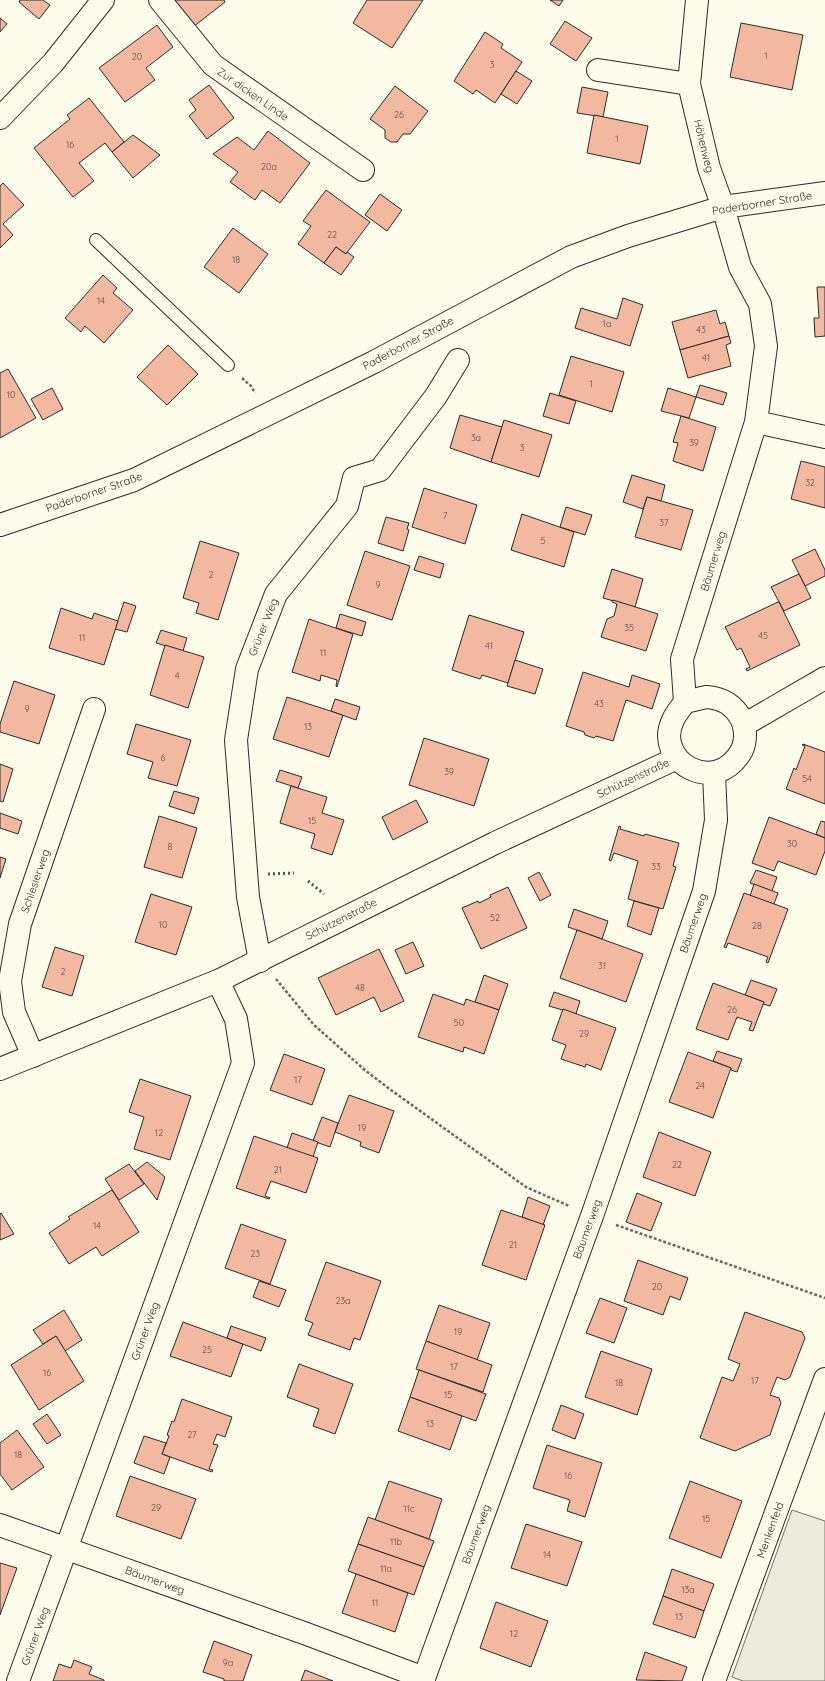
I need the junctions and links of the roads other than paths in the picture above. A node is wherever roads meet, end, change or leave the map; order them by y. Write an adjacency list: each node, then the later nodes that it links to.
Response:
1 (103, 0): 6 (street)
2 (160, 0): 7 (street, Zur dicken Linde)
3 (697, 0): 5 (street, Höhenweg)
4 (598, 70): 5 (street)
5 (689, 84): 9 (street, Höhenweg)
6 (0, 118)
7 (363, 170)
8 (825, 193): 9 (street, Paderborner Straße)
9 (723, 207): 13 (street, Bäumerweg); 15 (street, Paderborner Straße)
10 (96, 240): 12 (lane)
11 (458, 360): 22 (street, Grüner Weg)
12 (228, 365)
13 (756, 422): 14 (street); 17 (street, Bäumerweg)
14 (825, 437)
15 (0, 525)
16 (825, 678): 19 (street)
17 (685, 702): 19 (street); 20 (street, Schützenstraße)
18 (94, 709): 24 (street, Schlesierweg)
19 (744, 725): 21 (street)
20 (677, 758): 21 (street, Schützenstraße); 22 (street, Schützenstraße)
21 (714, 773): 29 (street, Bäumerweg)
22 (260, 961): 23 (street, Schützenstraße)
23 (218, 981): 24 (street, Schützenstraße); 28 (street, Grüner Weg)
24 (32, 1056): 25 (street, Schützenstraße)
25 (0, 1069)
26 (825, 1379): 31 (street, Menkenfeld)
27 (0, 1525): 28 (street, Bäumerweg)
28 (67, 1548): 29 (street, Bäumerweg); 30 (street, Grüner Weg)
29 (423, 1680)
30 (18, 1681)
31 (714, 1681)

